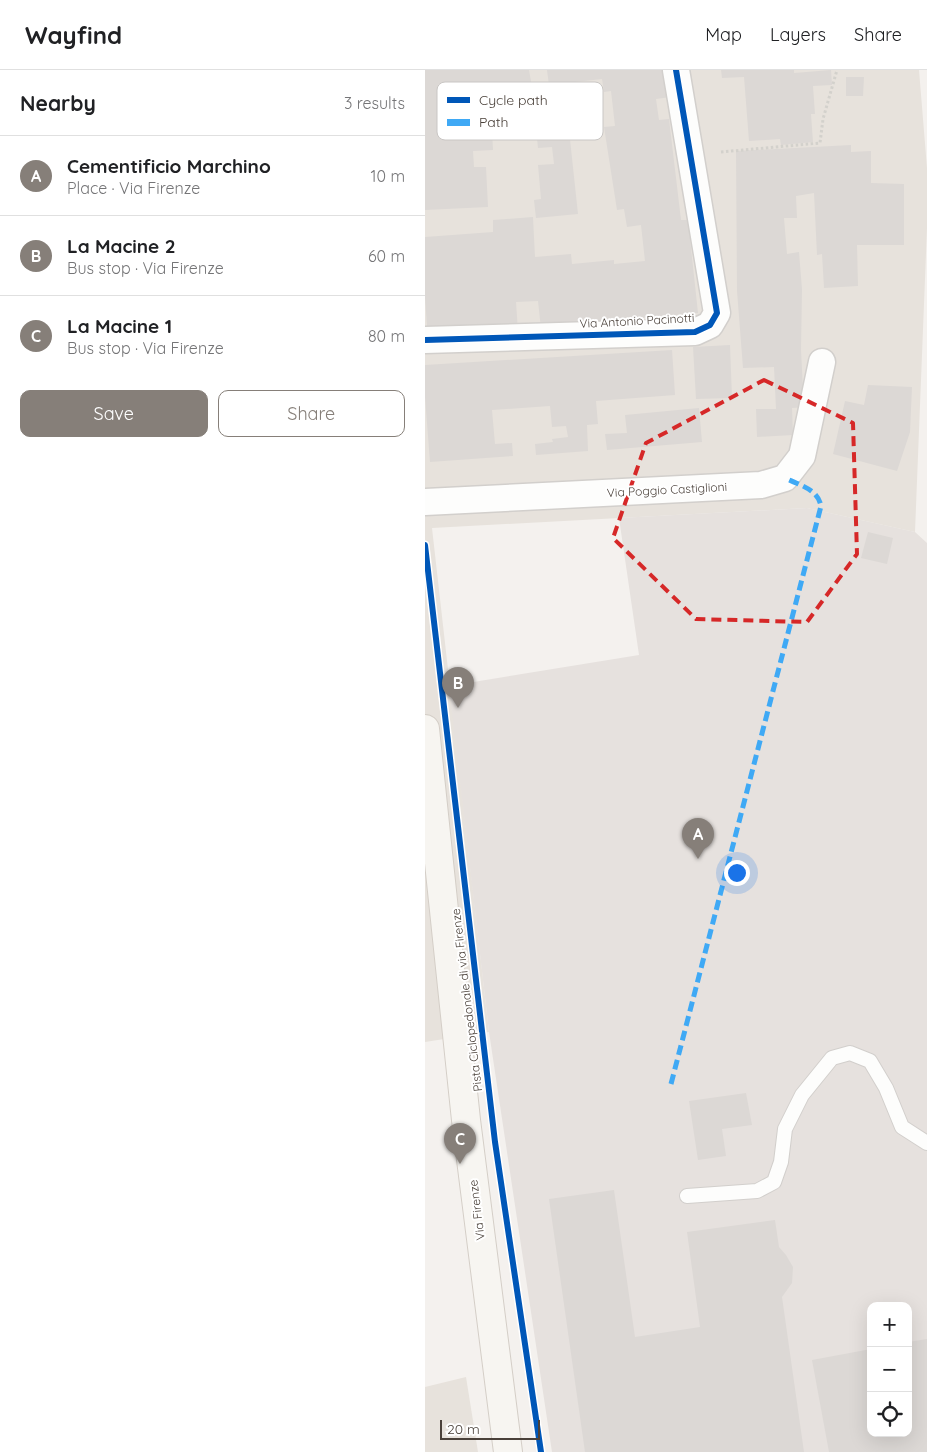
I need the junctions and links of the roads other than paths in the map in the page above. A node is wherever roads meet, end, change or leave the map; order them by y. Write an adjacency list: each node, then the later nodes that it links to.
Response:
1 (677, 70): 2 (street, Via Antonio Pacinotti)
2 (425, 340)
3 (822, 362): 4 (street, Via Poggio Castiglioni)
4 (425, 502)
5 (425, 729): 8 (main road, Via Firenze)
6 (927, 1143): 7 (lane)
7 (687, 1196)
8 (508, 1452)

